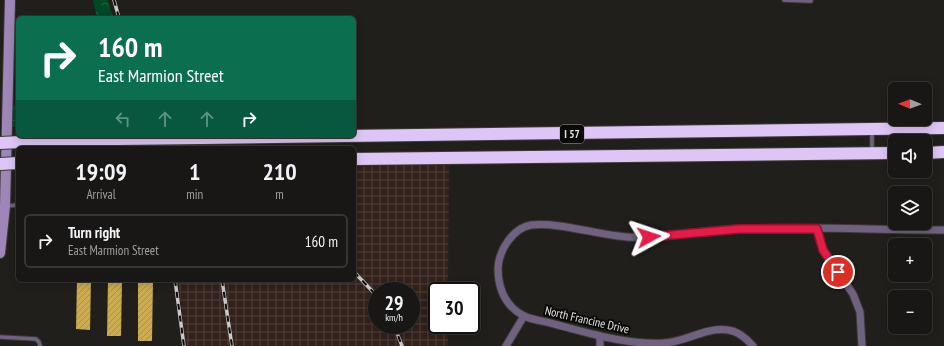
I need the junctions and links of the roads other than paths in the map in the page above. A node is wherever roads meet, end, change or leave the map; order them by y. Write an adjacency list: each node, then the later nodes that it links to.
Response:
1 (10, 0): 4 (main road)
2 (784, 0): 3 (lane)
3 (811, 1)
4 (4, 104): 18 (main road)
5 (944, 128): 6 (highway, I 57)
6 (872, 131): 7 (highway, I 57, bridge); 13 (lane)
7 (356, 136)
8 (201, 138): 9 (highway, I 57, bridge)
9 (0, 143)
10 (944, 152): 12 (highway)
11 (888, 153): 13 (highway, I 57)
12 (932, 153)
13 (873, 154): 14 (highway, I 57)
14 (356, 158)
15 (16, 163): 16 (highway, bridge)
16 (0, 164)
17 (16, 205): 18 (lane)
18 (5, 206): 21 (main road)
19 (817, 229): 20 (street); 22 (street, North Francine Drive); 29 (street)
20 (944, 230)
21 (0, 254)
22 (524, 316): 23 (street, North Francine Drive); 26 (street)
23 (600, 336): 27 (street); 28 (street, North Francine Drive)
24 (0, 337): 25 (lane)
25 (40, 346)
26 (506, 346)
27 (600, 346)
28 (753, 346)
29 (862, 346)

